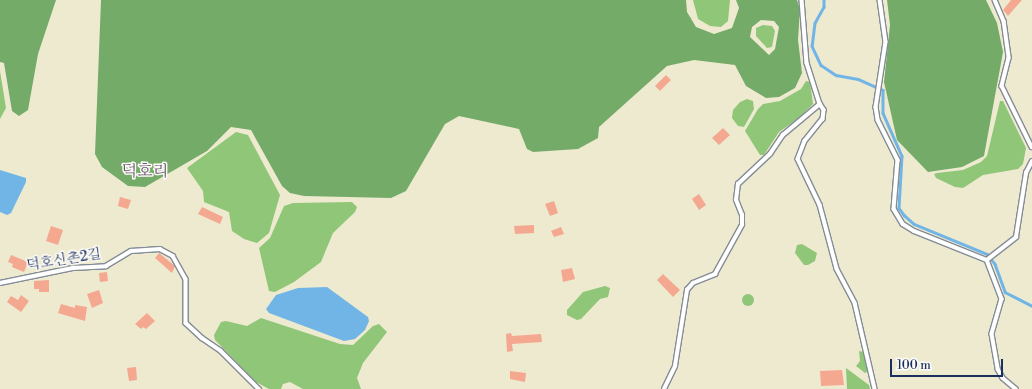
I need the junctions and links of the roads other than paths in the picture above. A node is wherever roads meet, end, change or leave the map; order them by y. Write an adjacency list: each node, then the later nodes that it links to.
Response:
1 (802, 0): 4 (lane)
2 (880, 0): 7 (lane)
3 (995, 0): 5 (lane)
4 (820, 104): 10 (lane); 11 (lane)
5 (1032, 147)
6 (1032, 161): 7 (lane)
7 (987, 260): 12 (lane)
8 (0, 282): 9 (lane, 덕호신촌2길)
9 (259, 389)
10 (664, 389)
11 (875, 389)
12 (1016, 389)

